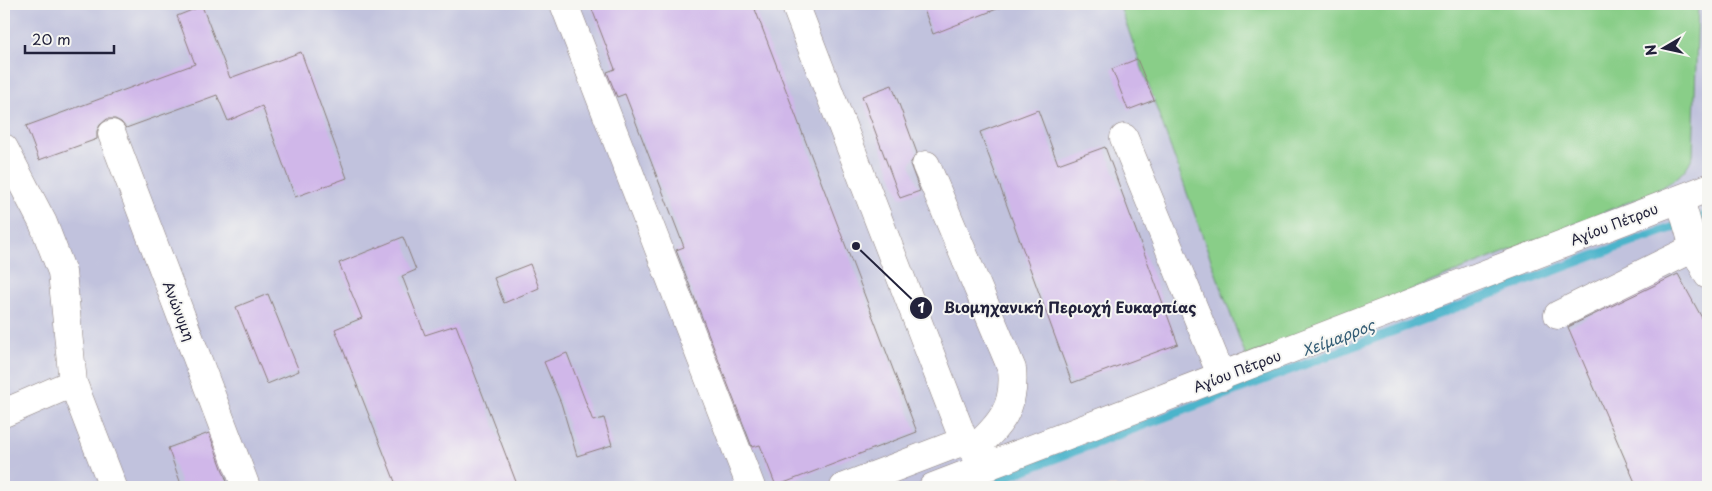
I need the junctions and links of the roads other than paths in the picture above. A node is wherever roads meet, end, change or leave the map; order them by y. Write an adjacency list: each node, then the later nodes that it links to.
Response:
1 (564, 4): 18 (street)
2 (795, 4): 15 (street)
3 (112, 134): 17 (street, Ανώνυμη)
4 (1124, 138): 12 (street)
5 (4, 148): 13 (street)
6 (926, 165): 15 (street)
7 (1708, 188): 8 (street, Αγίου Πέτρου)
8 (1680, 199): 9 (street); 12 (street, Αγίου Πέτρου)
9 (1694, 248): 10 (street); 11 (street)
10 (1708, 275)
11 (1558, 316)
12 (1222, 377): 15 (street, Αγίου Πέτρου)
13 (73, 383): 14 (street); 16 (street)
14 (4, 413)
15 (975, 452): 19 (street); 20 (street, Αγίου Πέτρου)
16 (113, 487)
17 (246, 487)
18 (751, 487)
19 (844, 487)
20 (933, 487)

